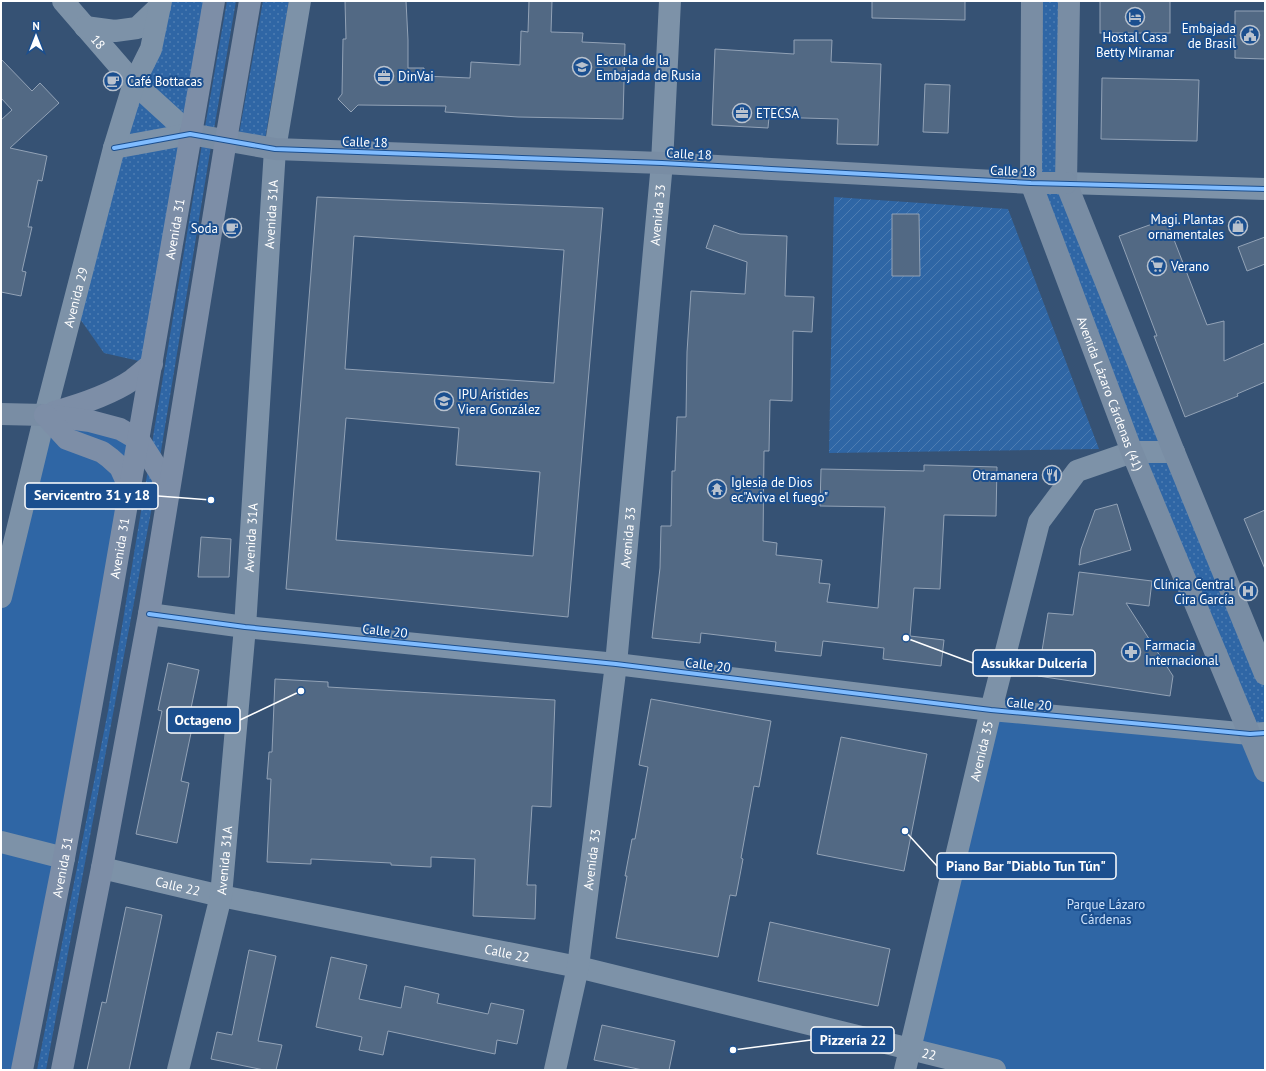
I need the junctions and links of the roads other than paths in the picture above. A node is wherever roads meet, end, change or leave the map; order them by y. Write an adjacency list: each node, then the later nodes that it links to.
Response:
1 (63, 1): 9 (street, 18)
2 (214, 1): 11 (main road, Avenida 31)
3 (250, 1): 12 (main road)
4 (300, 1): 14 (street, Avenida 31A)
5 (670, 1): 15 (street, Avenida 33)
6 (1032, 1): 16 (main road, Avenida Lázaro Cárdenas (41))
7 (1069, 1): 17 (main road)
8 (160, 4): 9 (street); 10 (street, Avenida 29)
9 (85, 27): 10 (street, 18)
10 (134, 83): 11 (street); 13 (street, Avenida 29)
11 (190, 134): 12 (main road, Calle 18); 13 (street, Calle 18); 19 (main road, Avenida 31)
12 (226, 140): 14 (main road, Calle 18); 26 (main road)
13 (114, 148): 21 (street, Avenida 29)
14 (275, 149): 15 (main road, Calle 18); 29 (street, Avenida 31A)
15 (662, 163): 16 (main road, Calle 18); 30 (street, Avenida 33)
16 (1031, 183): 17 (main road, Calle 18); 23 (main road, Avenida Lázaro Cárdenas (41))
17 (1066, 183): 18 (street, Calle 18); 24 (main road)
18 (1265, 189)
19 (152, 364): 21 (main road); 22 (main road, Avenida 31)
20 (1, 414): 21 (main road)
21 (45, 415): 22 (main road); 25 (main road); 27 (street, Avenida 29)
22 (139, 440): 25 (main road, Avenida 31); 26 (main road)
23 (1132, 452): 24 (street, Avenida 35); 32 (street, Avenida 35); 33 (main road, Avenida Lázaro Cárdenas (41))
24 (1174, 452): 31 (main road)
25 (130, 489): 36 (main road, Avenida 31)
26 (167, 498): 28 (main road)
27 (1, 597)
28 (149, 614): 29 (street, Calle 20); 37 (main road)
29 (244, 627): 30 (street, Calle 20); 38 (street, Avenida 31A)
30 (616, 664): 32 (street, Calle 20); 39 (street, Avenida 33)
31 (1265, 674)
32 (991, 710): 33 (street, Calle 20); 40 (street, Avenida 35)
33 (1257, 733): 34 (main road, Avenida Lázaro Cárdenas (41))
34 (1265, 771)
35 (1, 842): 36 (street)
36 (64, 858): 41 (main road, Avenida 31)
37 (102, 868): 38 (street, Calle 22); 42 (main road)
38 (220, 896): 39 (street, Calle 22); 43 (street, Avenida 31A)
39 (578, 967): 40 (street, Calle 22); 44 (street, Avenida 33)
40 (910, 1048): 45 (street, Avenida 35); 46 (street, 22)
41 (22, 1070)
42 (62, 1070)
43 (178, 1070)
44 (555, 1070)
45 (906, 1070)
46 (995, 1070)

